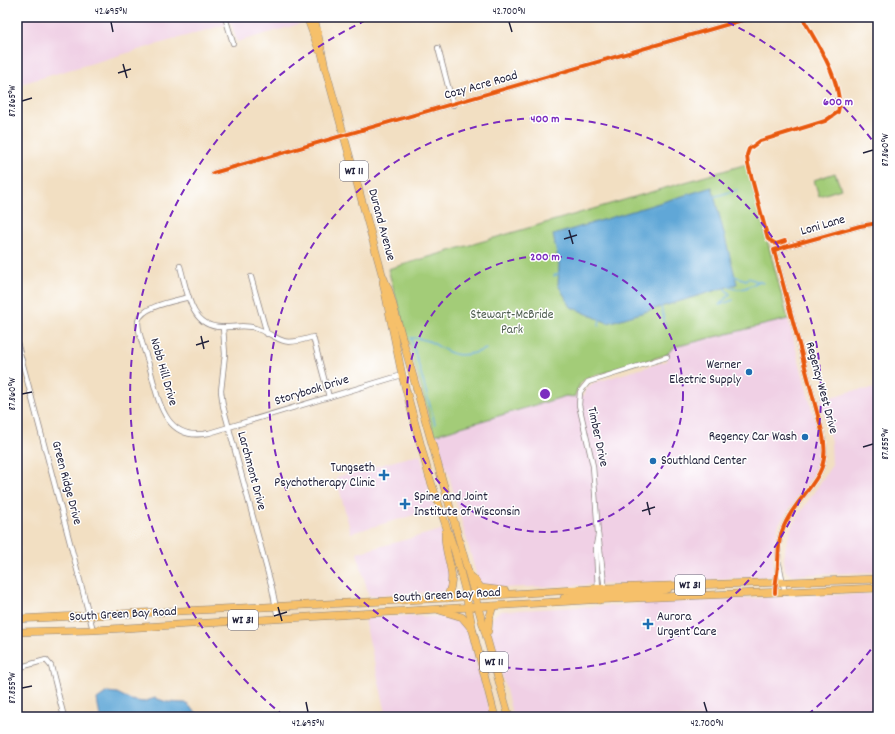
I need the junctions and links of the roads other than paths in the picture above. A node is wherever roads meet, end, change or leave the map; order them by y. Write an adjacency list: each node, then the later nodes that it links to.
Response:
1 (225, 17): 5 (street)
2 (307, 17): 7 (main road, Durand Avenue / WI 11)
3 (314, 17): 7 (main road, Durand Avenue / WI 11)
4 (753, 17): 8 (street, Cozy Acre Road)
5 (232, 43)
6 (438, 48): 8 (street)
7 (325, 67): 9 (main road, Durand Avenue / WI 11)
8 (453, 105): 9 (street, Cozy Acre Road)
9 (344, 136): 10 (street, Cozy Acre Road); 14 (main road, Durand Avenue / WI 11)
10 (213, 173)
11 (878, 223): 12 (street, Loni Lane)
12 (774, 250): 29 (street, Regency West Drive)
13 (180, 266): 16 (street)
14 (382, 274): 21 (main road, Durand Avenue / WI 11); 25 (main road, Durand Avenue / WI 11)
15 (251, 277): 18 (street)
16 (189, 297): 17 (street); 23 (street, Nobb Hill Drive)
17 (224, 327): 18 (street); 23 (street, Larchmont Drive)
18 (267, 334): 22 (street)
19 (17, 342): 49 (street, Green Ridge Drive)
20 (667, 358): 39 (street, Timber Drive)
21 (402, 375): 22 (street, Storybook Drive); 24 (main road, Durand Avenue / WI 11)
22 (329, 397): 23 (street, Storybook Drive)
23 (228, 427): 44 (street, Larchmont Drive)
24 (421, 446): 25 (main road); 26 (main road, Durand Avenue / WI 11)
25 (434, 452): 27 (main road, Durand Avenue / WI 11)
26 (429, 476): 27 (main road); 28 (main road, Durand Avenue / WI 11)
27 (442, 478): 30 (main road, Durand Avenue / WI 11)
28 (446, 529): 40 (main road, Durand Avenue / WI 11); 42 (main road)
29 (778, 563): 33 (street, Regency West Drive); 34 (street, Regency West Drive)
30 (470, 573): 38 (main road); 41 (main road, Durand Avenue / WI 11)
31 (878, 579): 34 (main road)
32 (878, 582): 36 (main road)
33 (775, 584): 34 (main road); 37 (street, Regency West Drive); 39 (main road, South Green Bay Road / WI 31); 43 (main road)
34 (784, 587): 36 (main road); 37 (main road)
35 (878, 588): 36 (main road)
36 (846, 590)
37 (775, 593): 43 (main road, South Green Bay Road / WI 31)
38 (523, 594): 39 (main road, South Green Bay Road / WI 31); 41 (main road, South Green Bay Road / WI 31)
39 (602, 594): 43 (main road, South Green Bay Road / WI 31); 46 (main road, South Green Bay Road / WI 31)
40 (467, 597): 41 (main road, South Green Bay Road / WI 31); 42 (main road, South Green Bay Road / WI 31); 47 (main road, Durand Avenue / WI 11)
41 (476, 597): 45 (main road, Durand Avenue / WI 11)
42 (447, 598): 44 (main road, South Green Bay Road / WI 31)
43 (669, 598)
44 (276, 606): 49 (main road, South Green Bay Road / WI 31); 50 (street, Larchmont Drive)
45 (479, 606): 46 (main road, South Green Bay Road / WI 31); 47 (main road, South Green Bay Road / WI 31); 55 (main road, Durand Avenue / WI 11)
46 (493, 606): 55 (main road)
47 (469, 607): 48 (main road, South Green Bay Road / WI 31); 53 (main road, Durand Avenue / WI 11)
48 (435, 609): 50 (main road, South Green Bay Road / WI 31); 53 (main road)
49 (90, 615): 51 (main road, South Green Bay Road / WI 31); 52 (street, Green Ridge Drive)
50 (278, 618): 52 (main road, South Green Bay Road / WI 31)
51 (17, 619)
52 (93, 630): 54 (main road, South Green Bay Road / WI 31)
53 (473, 630): 58 (main road, Durand Avenue / WI 11)
54 (17, 632)
55 (488, 642): 59 (main road, Durand Avenue / WI 11)
56 (17, 668): 57 (street)
57 (64, 717)
58 (495, 717)
59 (509, 717)

